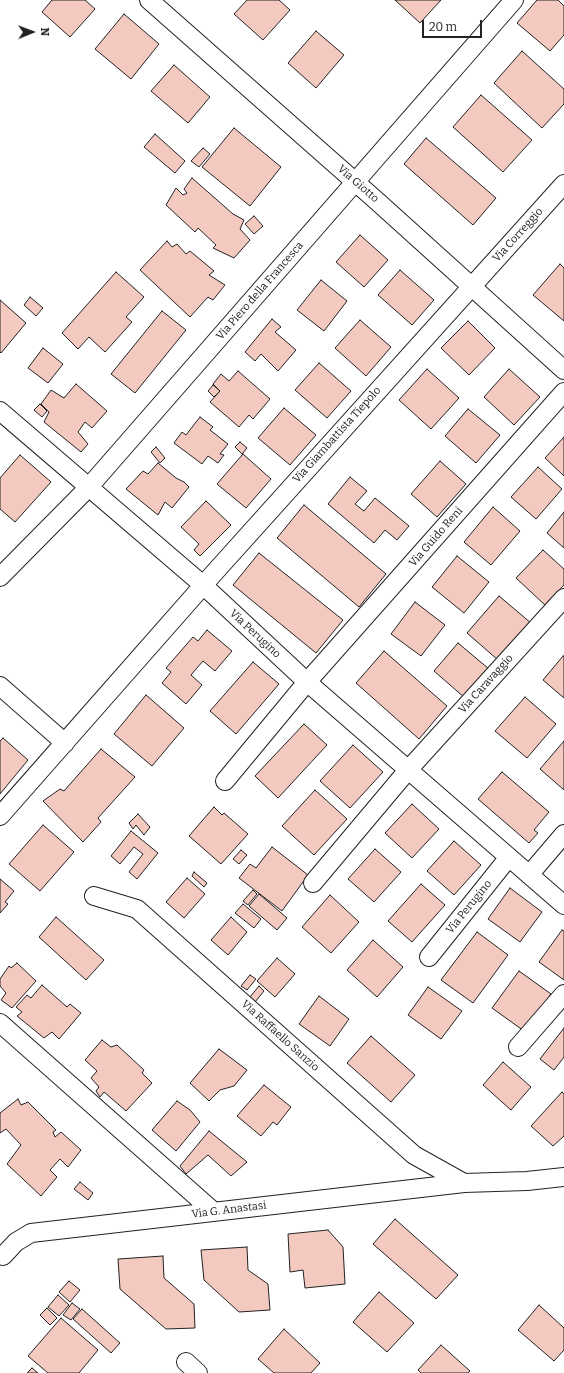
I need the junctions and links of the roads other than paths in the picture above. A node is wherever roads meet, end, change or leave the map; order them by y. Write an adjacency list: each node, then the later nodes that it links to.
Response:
1 (148, 0): 3 (street, Via Giotto)
2 (514, 0): 3 (street, Via Piero della Francesca)
3 (355, 181): 5 (street, Via Giotto); 9 (street, Via Piero della Francesca)
4 (564, 184): 5 (street, Via Correggio)
5 (472, 285): 6 (street, Via Giotto); 11 (street, Via Giambattista Tiepolo)
6 (564, 370)
7 (564, 392): 13 (street, Via Guido Reni)
8 (0, 411): 9 (street, Via Perugino)
9 (88, 488): 10 (street, Via Piero della Francesca); 11 (street, Via Perugino)
10 (0, 576)
11 (203, 585): 13 (street, Via Perugino); 15 (street, Via Giambattista Tiepolo)
12 (564, 598): 16 (street, Via Caravaggio)
13 (307, 682): 16 (street, Via Perugino); 17 (street, Via Guido Reni)
14 (0, 686): 15 (street)
15 (65, 743): 18 (street, Via Giambattista Tiepolo)
16 (408, 770): 20 (street, Via Perugino); 22 (street, Via Caravaggio)
17 (225, 781)
18 (0, 816)
19 (564, 834): 21 (street)
20 (509, 857): 21 (street, Via Perugino); 25 (street, Via Perugino)
21 (529, 875): 24 (street, Via Perugino)
22 (313, 883)
23 (94, 896): 30 (street, Via Raffaello Sanzio)
24 (564, 905)
25 (429, 957)
26 (564, 994): 28 (street)
27 (0, 1023): 31 (street)
28 (518, 1047)
29 (564, 1177): 30 (street, Via G. Anastasi)
30 (464, 1183): 31 (street, Via G. Anastasi)
31 (214, 1212): 32 (street, Via G. Anastasi)
32 (3, 1256)

